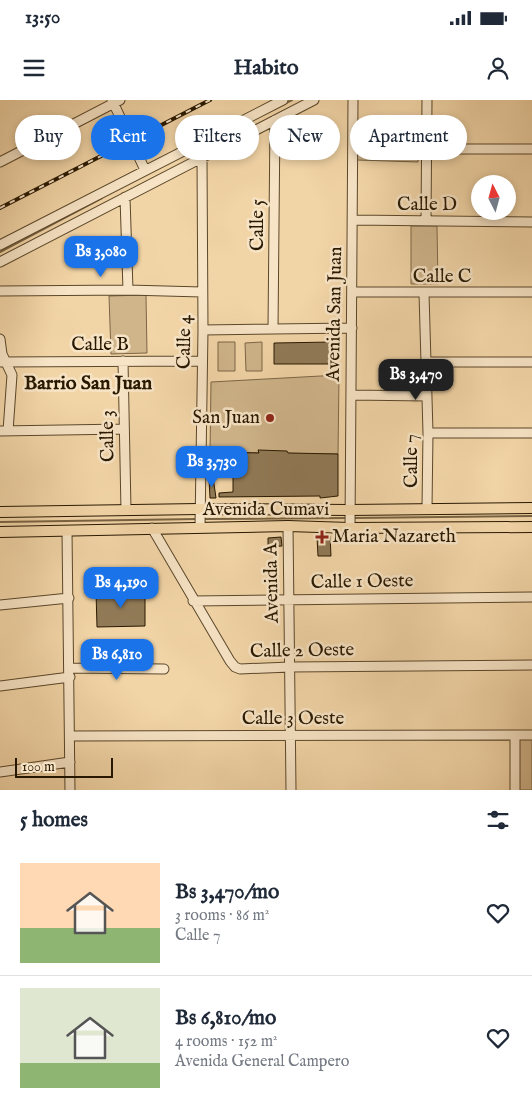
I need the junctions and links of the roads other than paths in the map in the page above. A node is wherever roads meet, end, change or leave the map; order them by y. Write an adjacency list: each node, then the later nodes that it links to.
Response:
1 (282, 100): 8 (street)
2 (314, 100): 6 (street)
3 (353, 100): 19 (street, Avenida San Juan)
4 (427, 100): 7 (street)
5 (115, 101): 16 (street); 17 (street)
6 (285, 115)
7 (427, 115)
8 (259, 118)
9 (532, 149): 10 (street)
10 (467, 150)
11 (175, 157): 17 (street)
12 (198, 160): 18 (street)
13 (202, 160): 26 (street, Calle 4)
14 (275, 160): 32 (street, Calle 5)
15 (427, 160): 20 (street)
16 (0, 162)
17 (145, 170): 22 (street)
18 (125, 197): 23 (street); 24 (street)
19 (352, 220): 20 (street, Calle D); 27 (street, Avenida San Juan)
20 (426, 221): 21 (street, Calle D)
21 (532, 222)
22 (0, 245)
23 (0, 262)
24 (128, 290): 25 (street); 26 (street)
25 (0, 291)
26 (202, 292): 31 (street, Calle 4)
27 (353, 292): 29 (street, Calle C); 30 (street, Avenida San Juan)
28 (532, 292): 29 (street, Calle C)
29 (424, 293): 37 (street, Calle 7)
30 (352, 328): 32 (street); 39 (street, Avenida San Juan)
31 (202, 330): 32 (street); 35 (street, Calle 4)
32 (273, 330)
33 (0, 339): 36 (street)
34 (123, 361): 35 (street, Calle B); 36 (street, Calle B); 41 (street, Calle 3)
35 (201, 361): 51 (street, Calle 4)
36 (3, 362): 42 (street)
37 (426, 362): 38 (street); 40 (street, Calle 7)
38 (532, 362)
39 (351, 395): 40 (street); 50 (street, Avenida San Juan)
40 (427, 396): 43 (street, Calle 7)
41 (124, 429): 42 (street); 48 (street, Calle 3)
42 (3, 431): 45 (street)
43 (428, 432): 44 (street); 46 (street, Calle 7)
44 (532, 433)
45 (0, 437)
46 (428, 508): 47 (main road, Avenida Cumavi); 50 (main road, Avenida Cumavi)
47 (532, 508)
48 (126, 510): 49 (main road, Avenida Cumavi); 51 (main road, Avenida Cumavi)
49 (0, 512)
50 (349, 512): 51 (main road, Avenida Cumavi); 53 (street, Avenida San Juan)
51 (199, 518): 52 (main road, Avenida Cumavi); 55 (main road, Avenida Cumavi)
52 (288, 526): 53 (main road, Avenida Cumavi); 60 (street, Avenida A)
53 (350, 526): 54 (main road, Avenida Cumavi)
54 (532, 527)
55 (152, 528): 56 (main road, Avenida Cumavi); 61 (street, Calle 2 Oeste)
56 (67, 531): 57 (main road, Avenida Cumavi); 59 (street)
57 (0, 532)
58 (532, 597): 60 (street, Calle 1 Oeste)
59 (69, 598): 62 (street); 66 (street)
60 (289, 599): 61 (street, Calle 1 Oeste); 64 (street, Avenida A)
61 (193, 601): 64 (street, Calle 2 Oeste)
62 (0, 605)
63 (532, 665): 64 (street, Calle 2 Oeste)
64 (290, 666): 71 (street, Avenida A)
65 (164, 669): 66 (street)
66 (70, 673): 67 (street); 70 (street)
67 (0, 686)
68 (515, 735): 69 (street, Calle 3 Oeste); 71 (street, Calle 3 Oeste); 76 (street)
69 (532, 735)
70 (71, 736): 71 (street, Calle 3 Oeste); 72 (street)
71 (290, 736): 75 (street, Avenida A)
72 (70, 762): 73 (street); 74 (street)
73 (0, 772)
74 (70, 790)
75 (291, 790)
76 (515, 790)

